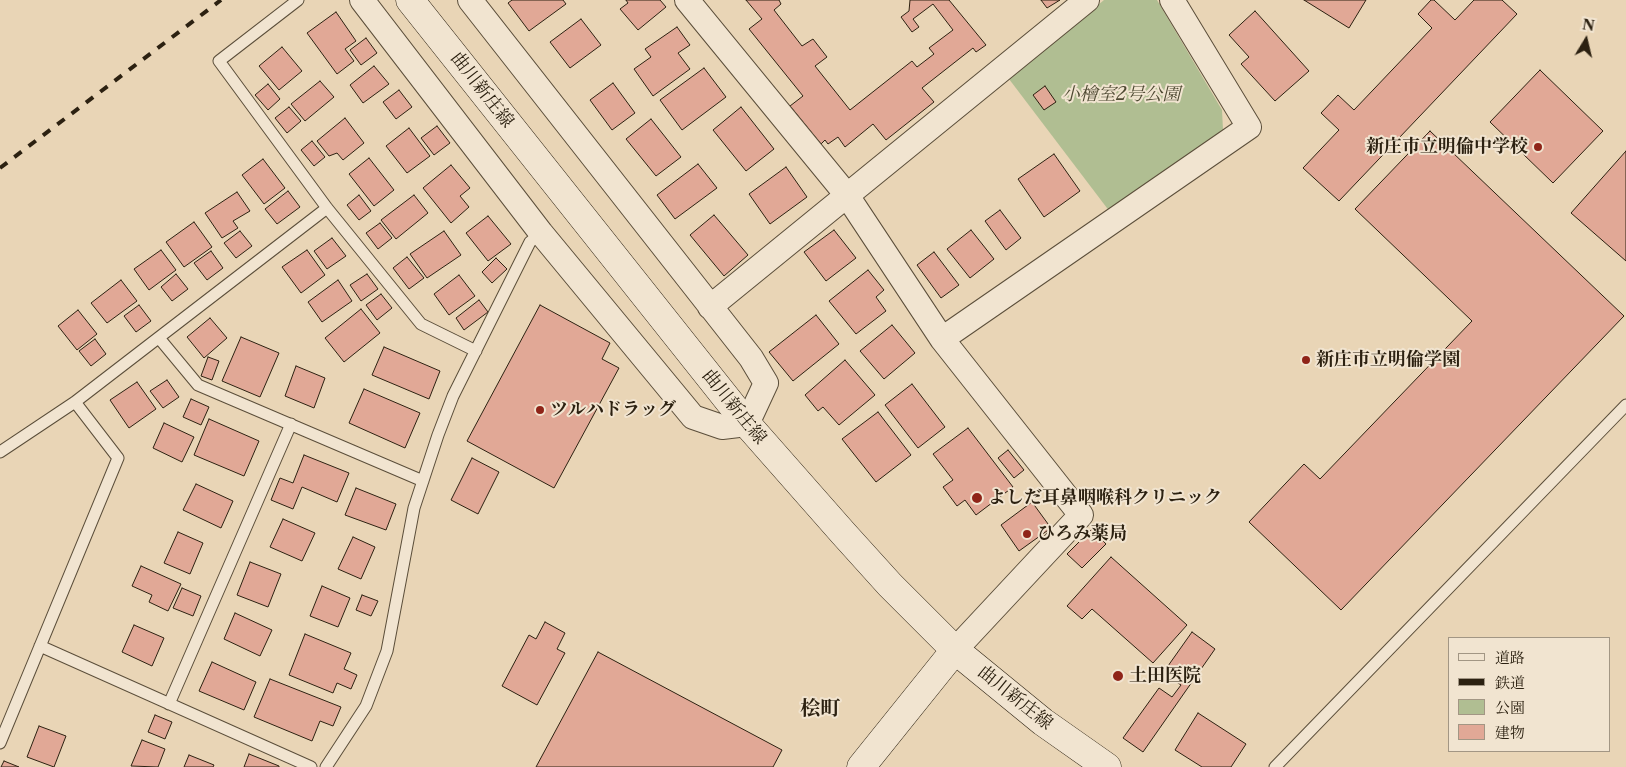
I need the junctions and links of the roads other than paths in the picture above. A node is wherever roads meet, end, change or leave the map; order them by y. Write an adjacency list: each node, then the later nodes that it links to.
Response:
1 (298, 0): 9 (lane)
2 (362, 0): 10 (street)
3 (410, 0): 18 (main road, 曲川新庄線)
4 (470, 0): 11 (street)
5 (687, 0): 8 (street)
6 (1087, 0): 8 (street)
7 (1172, 0): 13 (street)
8 (846, 194): 11 (street); 13 (street)
9 (327, 208): 12 (lane); 14 (lane)
10 (541, 233): 14 (lane); 18 (street)
11 (710, 307): 18 (street)
12 (159, 338): 15 (lane); 17 (lane)
13 (942, 339): 22 (street)
14 (476, 351): 20 (lane)
15 (75, 402): 19 (lane); 21 (lane)
16 (1626, 405): 29 (lane)
17 (291, 424): 20 (lane); 23 (lane)
18 (747, 424): 22 (main road, 曲川新庄線)
19 (0, 452)
20 (423, 481): 26 (lane)
21 (40, 646): 23 (lane); 24 (lane)
22 (955, 650): 27 (main road); 28 (main road, 曲川新庄線)
23 (169, 704): 25 (lane)
24 (0, 743)
25 (311, 767)
26 (326, 767)
27 (861, 767)
28 (1107, 767)
29 (1275, 767)

